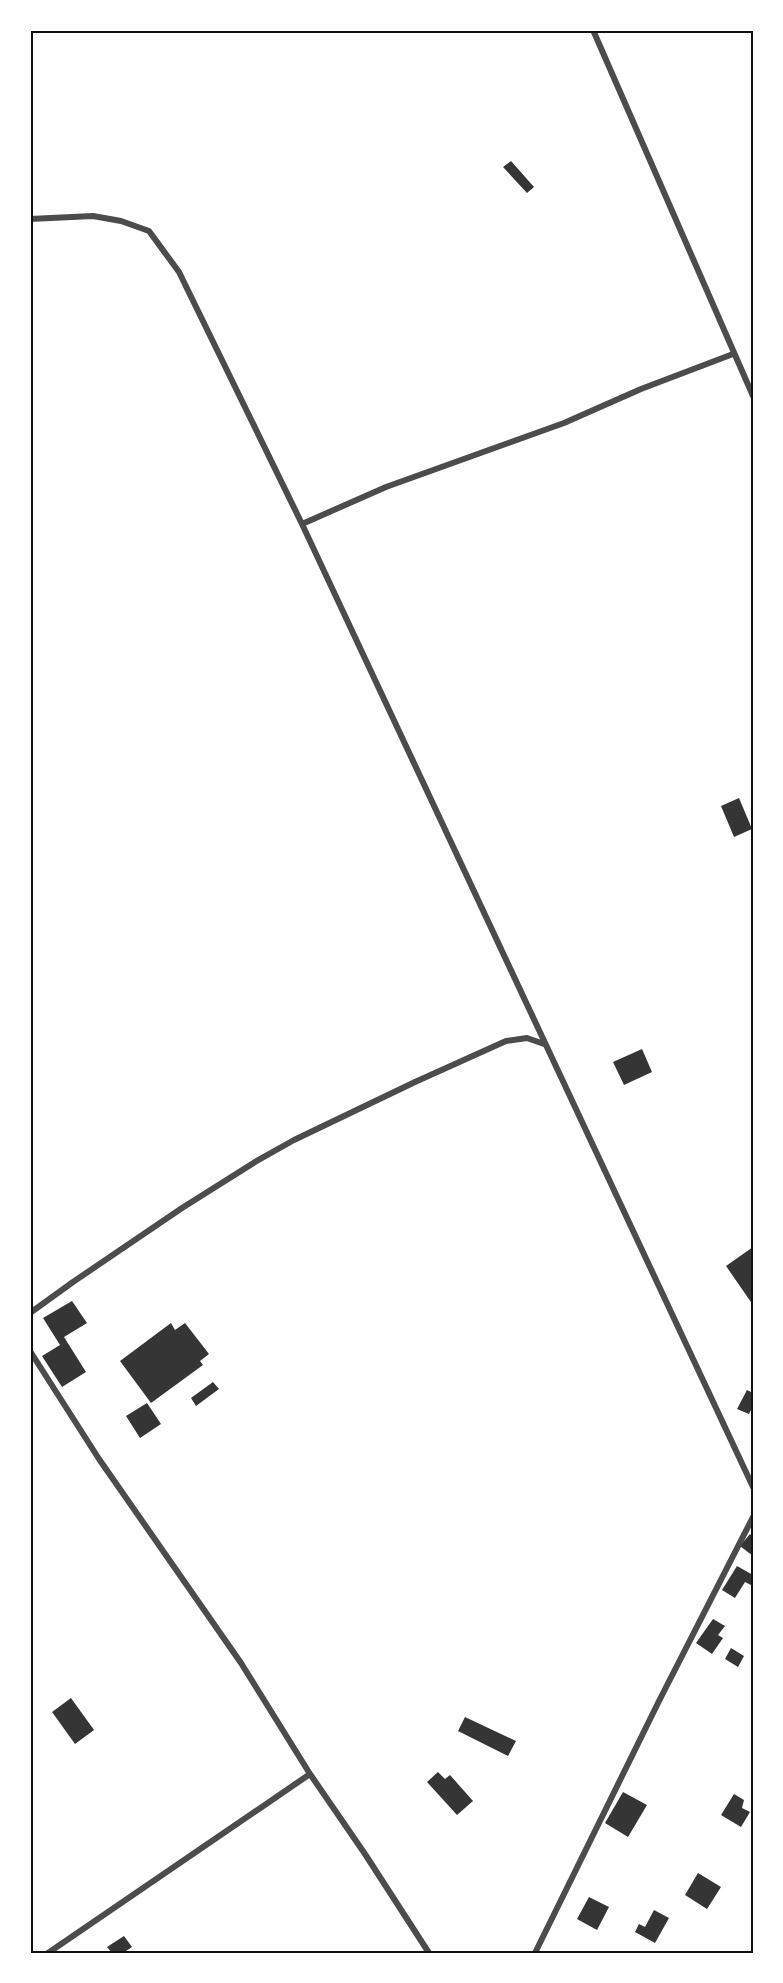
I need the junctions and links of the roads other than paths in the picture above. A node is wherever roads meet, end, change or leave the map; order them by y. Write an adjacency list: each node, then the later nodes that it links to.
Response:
1 (593, 30): 3 (street)
2 (30, 219): 5 (street)
3 (733, 354): 4 (street); 5 (street)
4 (753, 396)
5 (302, 524): 6 (street)
6 (544, 1044): 7 (street); 9 (street)
7 (30, 1313)
8 (30, 1352): 11 (street)
9 (753, 1487)
10 (753, 1516): 14 (street)
11 (310, 1774): 12 (street); 13 (street)
12 (48, 1953)
13 (429, 1953)
14 (535, 1953)

